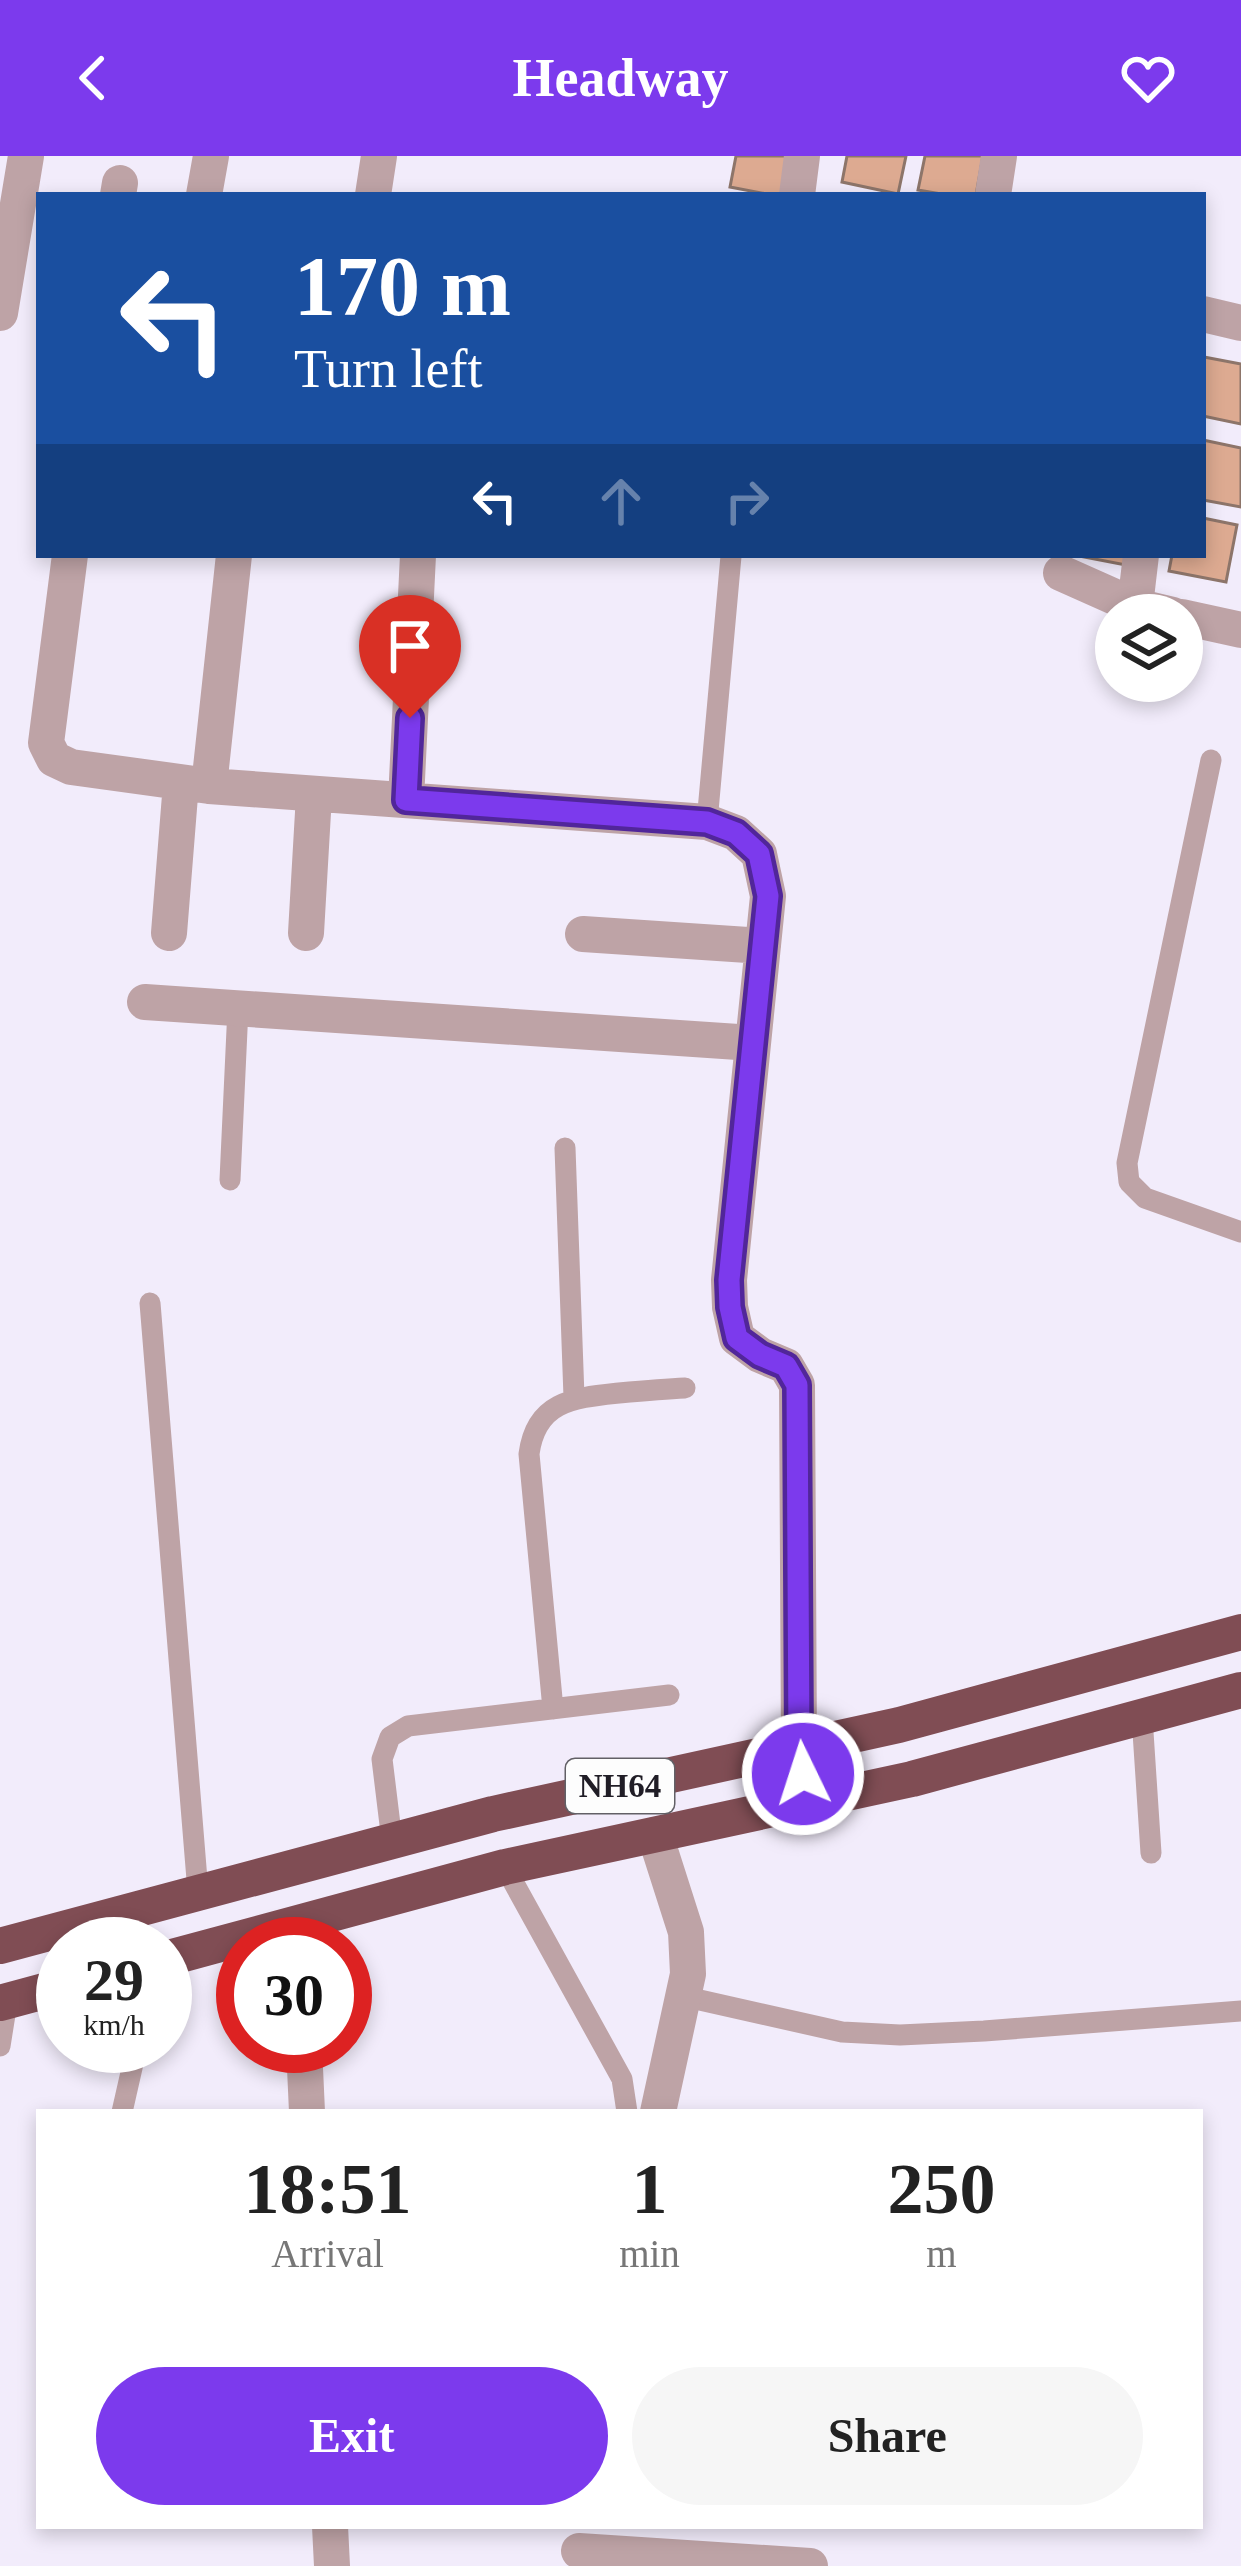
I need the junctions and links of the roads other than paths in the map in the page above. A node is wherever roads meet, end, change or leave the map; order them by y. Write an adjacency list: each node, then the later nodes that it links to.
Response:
1 (26, 156): 10 (street)
2 (212, 156): 6 (street)
3 (379, 156): 7 (street)
4 (802, 156): 8 (street)
5 (999, 156): 9 (street)
6 (205, 192)
7 (373, 192)
8 (796, 192)
9 (993, 192)
10 (0, 313)
11 (1206, 315): 12 (street)
12 (1241, 323)
13 (70, 558): 24 (street)
14 (233, 558): 24 (street)
15 (418, 558): 26 (street)
16 (731, 558): 27 (lane)
17 (1141, 558): 20 (street)
18 (1061, 573): 19 (street)
19 (1108, 594)
20 (1136, 594)
21 (1203, 622): 22 (street)
22 (1241, 630)
23 (1211, 760): 37 (lane)
24 (195, 784): 25 (street); 28 (street)
25 (314, 795): 26 (street); 29 (street)
26 (406, 800): 27 (street)
27 (707, 822): 31 (street)
28 (169, 933)
29 (306, 933)
30 (583, 934): 31 (street)
31 (764, 946): 34 (street)
32 (145, 1002): 33 (street)
33 (238, 1008): 34 (street); 36 (lane)
34 (754, 1043): 46 (street)
35 (565, 1148): 40 (lane)
36 (230, 1180)
37 (1241, 1232)
38 (150, 1303): 52 (lane)
39 (685, 1388): 40 (lane)
40 (574, 1397): 44 (lane)
41 (1241, 1633): 46 (highway, NH64)
42 (1241, 1690): 45 (highway, NH64)
43 (669, 1695): 44 (lane)
44 (553, 1709): 49 (lane)
45 (1142, 1717): 47 (highway, NH64); 50 (lane)
46 (799, 1747): 47 (street); 49 (highway, NH64)
47 (807, 1802): 48 (highway, NH64)
48 (655, 1835): 51 (highway, NH64); 56 (street)
49 (392, 1841): 52 (highway, NH64)
50 (1151, 1853)
51 (506, 1868): 53 (highway, NH64); 64 (lane)
52 (199, 1892): 54 (highway, NH64)
53 (349, 1917)
54 (0, 1946)
55 (36, 1993): 57 (highway)
56 (682, 1996): 58 (lane); 65 (street)
57 (3, 2002): 59 (lane)
58 (1241, 2011)
59 (0, 2046)
60 (130, 2073): 62 (lane)
61 (305, 2073): 63 (street)
62 (123, 2109)
63 (307, 2109)
64 (627, 2109)
65 (659, 2109)
66 (330, 2529): 69 (street)
67 (579, 2548): 68 (street)
68 (700, 2563): 70 (street)
69 (332, 2566)
70 (805, 2566)

